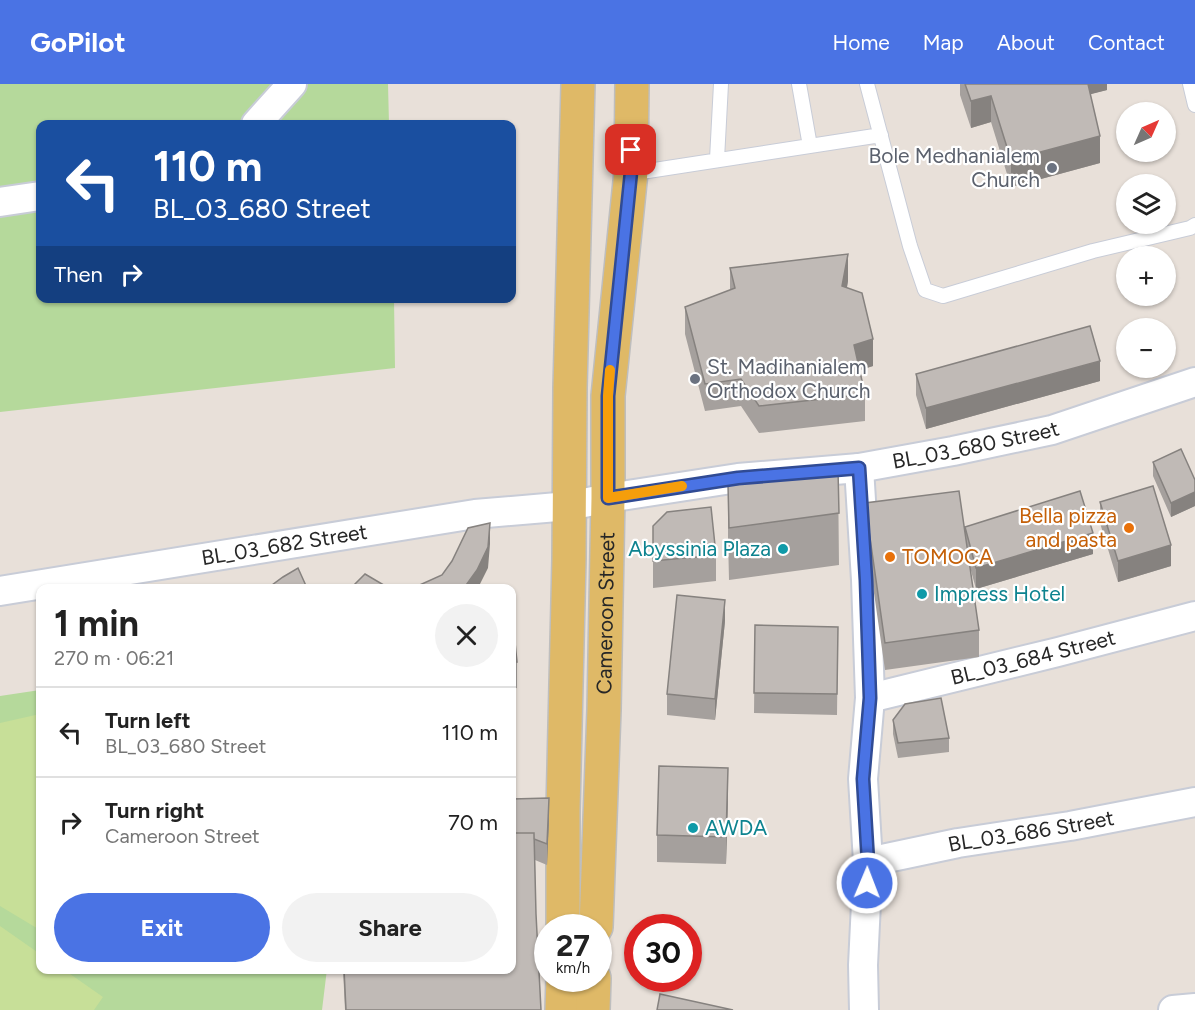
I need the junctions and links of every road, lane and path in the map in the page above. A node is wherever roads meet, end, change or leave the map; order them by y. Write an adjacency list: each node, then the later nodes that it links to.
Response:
1 (292, 84): 9 (street)
2 (578, 84): 20 (main road, Cameroon Street)
3 (632, 84): 13 (main road, Cameroon Street)
4 (721, 84): 12 (lane)
5 (799, 84): 11 (lane)
6 (867, 84): 10 (lane)
7 (1190, 84): 8 (lane)
8 (1195, 105)
9 (260, 120)
10 (881, 135): 11 (lane); 16 (lane)
11 (810, 146): 12 (lane)
12 (717, 159): 13 (lane)
13 (631, 172): 19 (main road, Cameroon Street)
14 (36, 197): 15 (street)
15 (0, 202)
16 (1195, 225)
17 (1195, 382): 18 (street, BL_03_680 Street)
18 (859, 468): 19 (street, BL_03_680 Street); 25 (street)
19 (608, 498): 20 (street, BL_03_682 Street); 29 (main road, Cameroon Street)
20 (569, 506): 21 (street, BL_03_682 Street); 28 (main road, Cameroon Street)
21 (43, 584)
22 (36, 585): 23 (street, BL_03_682 Street)
23 (0, 591)
24 (1195, 616): 25 (street, BL_03_684 Street)
25 (870, 698): 27 (street)
26 (1195, 802): 27 (street, BL_03_686 Street)
27 (868, 862): 35 (street)
28 (562, 914)
29 (597, 914)
30 (563, 992): 33 (main road)
31 (594, 992): 34 (main road)
32 (1195, 1008): 36 (street)
33 (562, 1010)
34 (593, 1010)
35 (864, 1010)
36 (1173, 1010)

